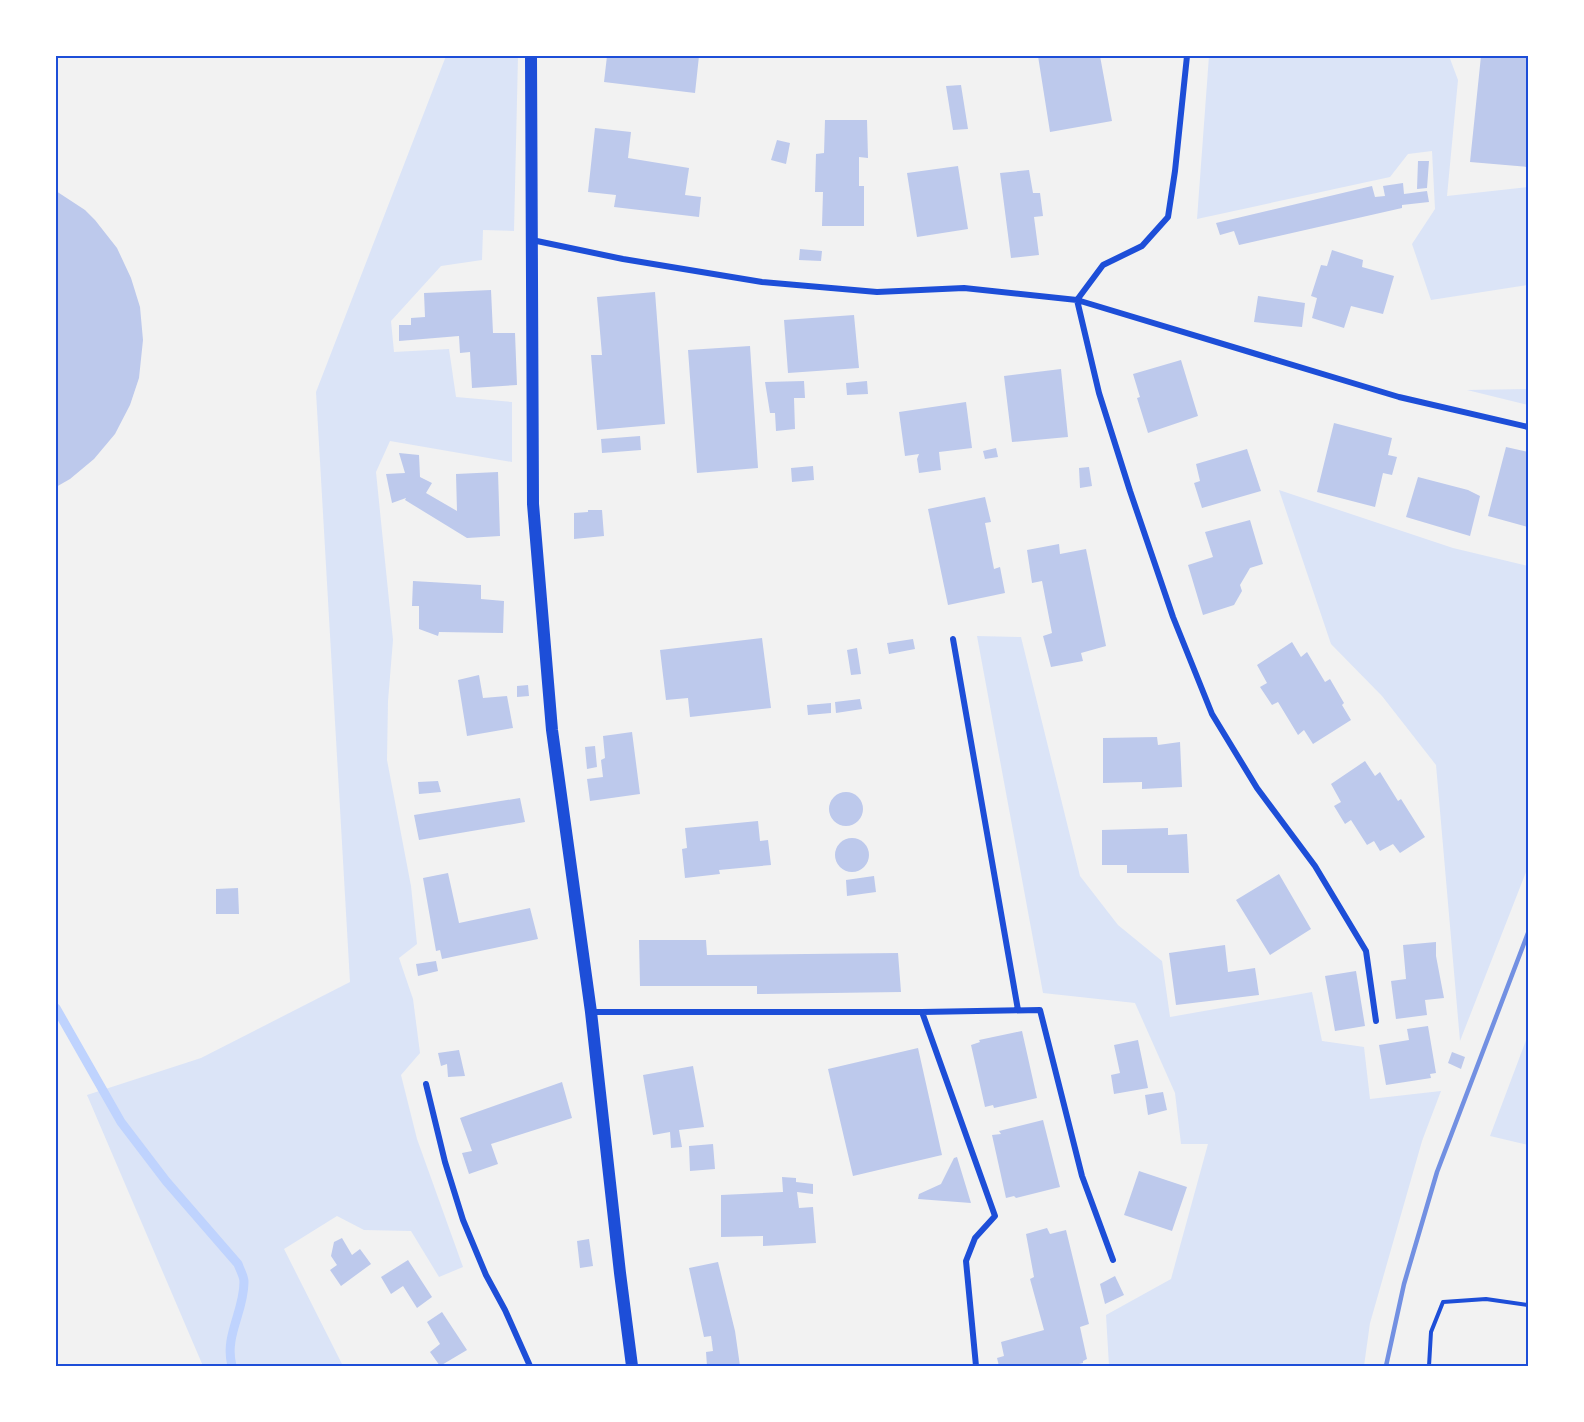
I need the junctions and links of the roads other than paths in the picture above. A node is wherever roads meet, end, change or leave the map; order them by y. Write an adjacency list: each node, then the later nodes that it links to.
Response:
1 (531, 56): 3 (main road)
2 (1187, 56): 4 (street)
3 (532, 240): 4 (street); 8 (main road)
4 (1077, 300): 5 (street); 10 (street)
5 (1528, 427)
6 (953, 639): 7 (street)
7 (1018, 1010): 9 (street); 12 (street)
8 (591, 1012): 9 (street); 14 (main road)
9 (922, 1012): 15 (street)
10 (1376, 1021)
11 (426, 1084): 13 (street)
12 (1113, 1260)
13 (530, 1366)
14 (632, 1366)
15 (976, 1366)

